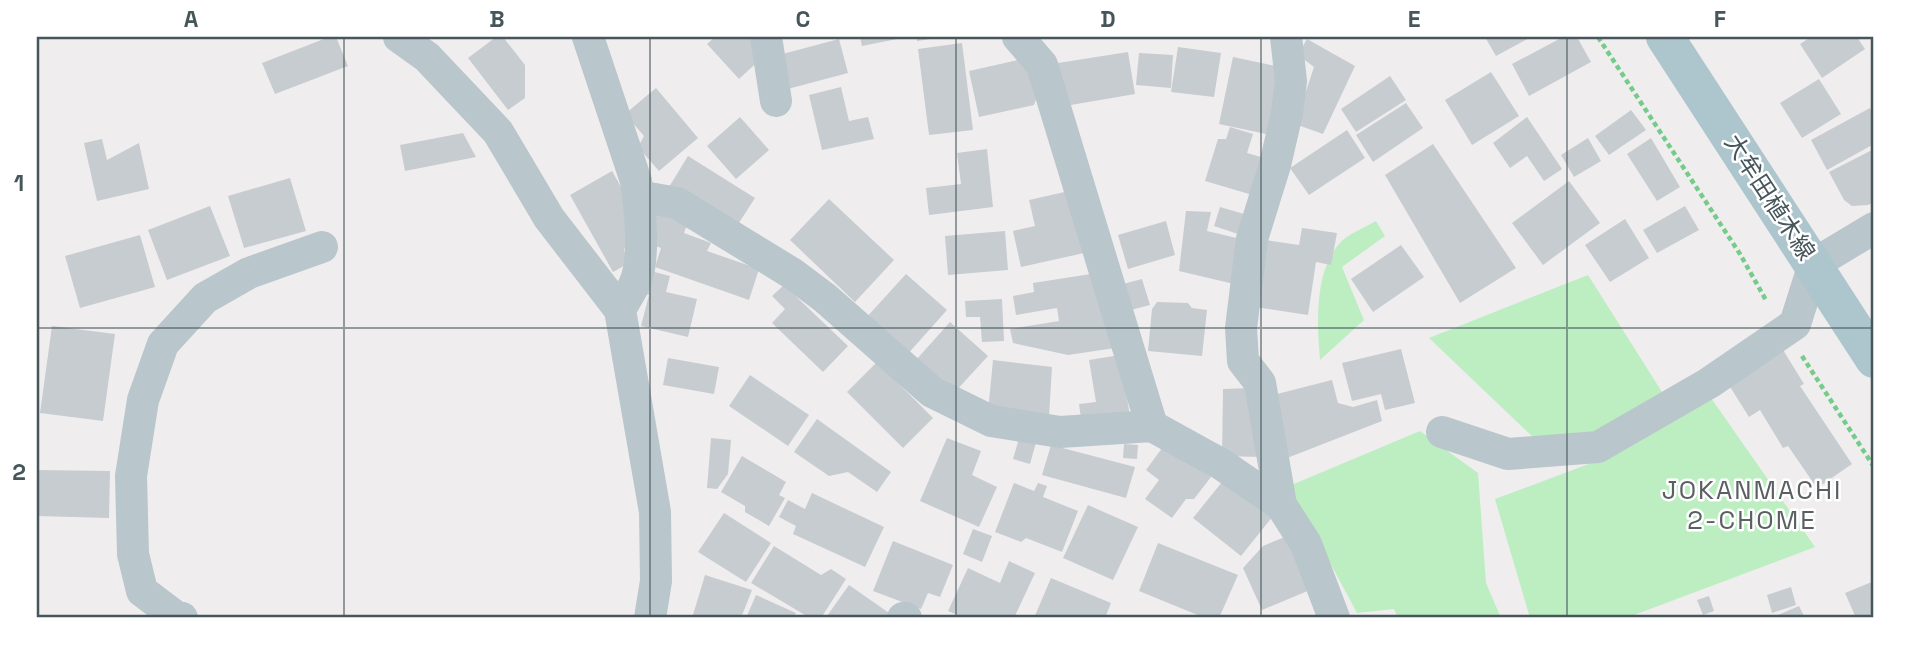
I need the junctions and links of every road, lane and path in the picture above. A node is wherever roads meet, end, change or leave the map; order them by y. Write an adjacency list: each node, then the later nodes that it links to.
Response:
1 (399, 37): 14 (street)
2 (588, 37): 9 (street)
3 (766, 37): 8 (street)
4 (1018, 37): 17 (street)
5 (1286, 37): 20 (street)
6 (1598, 37): 13 (path)
7 (1665, 37): 12 (main road, 大牟田植木線)
8 (776, 101)
9 (638, 196): 14 (street); 17 (street)
10 (1874, 228): 12 (street)
11 (322, 247): 21 (street)
12 (1814, 264): 16 (main road, 大牟田植木線); 18 (street)
13 (1769, 306)
14 (620, 310): 22 (street)
15 (1799, 352): 19 (path)
16 (1874, 359)
17 (1152, 426): 20 (street)
18 (1442, 432)
19 (1874, 467)
20 (1281, 505): 23 (street)
21 (182, 618)
22 (650, 618)
23 (1334, 618)

